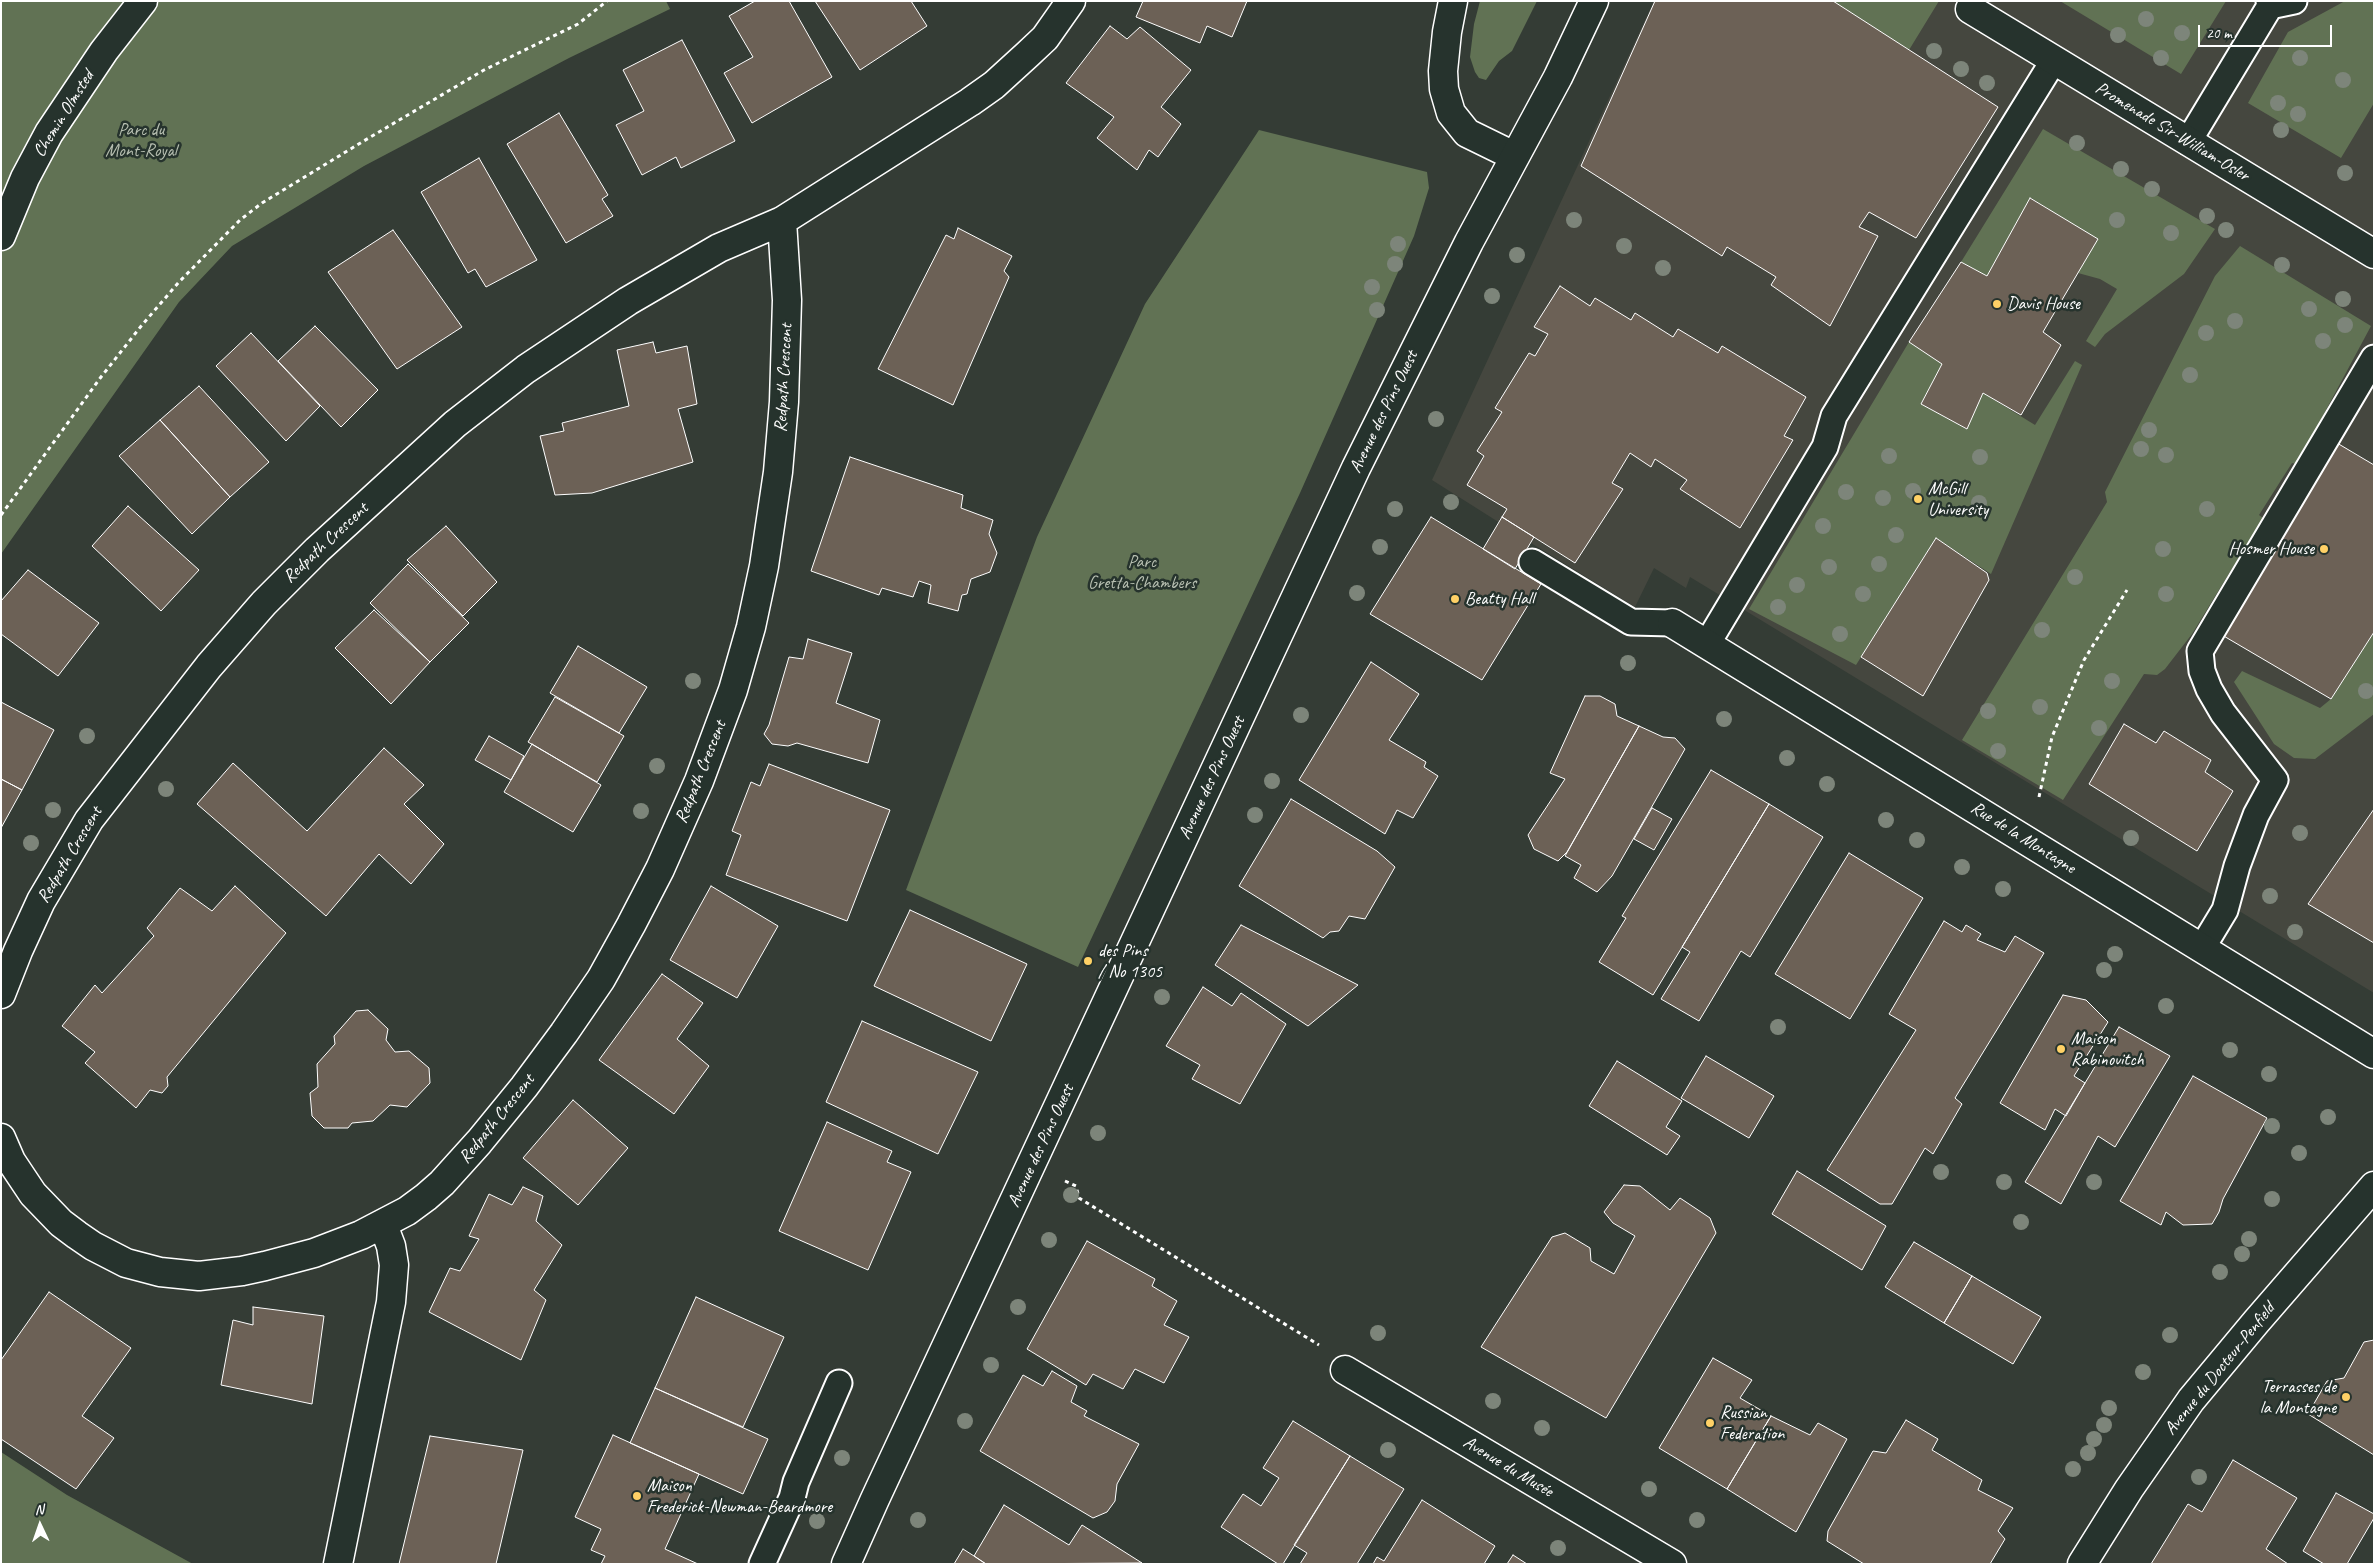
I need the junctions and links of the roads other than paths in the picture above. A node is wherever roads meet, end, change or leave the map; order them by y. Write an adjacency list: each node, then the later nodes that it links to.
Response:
1 (143, 1): 12 (street, Chemin Olmsted)
2 (1071, 1): 11 (street, Redpath Crescent)
3 (1453, 1): 10 (street)
4 (1594, 1): 10 (street, Avenue des Pins Ouest)
5 (2294, 1): 6 (lane)
6 (2269, 4): 9 (lane)
7 (1970, 10): 8 (street, Promenade Sir-William-Osler)
8 (2054, 60): 9 (street, Promenade Sir-William-Osler); 17 (lane)
9 (2188, 142): 13 (street, Promenade Sir-William-Osler)
10 (1514, 156): 28 (street, Avenue des Pins Ouest)
11 (782, 221): 19 (street, Redpath Crescent); 23 (street, Redpath Crescent)
12 (1, 236)
13 (2374, 254)
14 (2374, 358): 18 (lane)
15 (1532, 562): 16 (lane)
16 (1672, 623): 17 (street, Rue de la Montagne)
17 (1707, 644): 18 (street, Rue de la Montagne)
18 (2202, 948): 20 (street, Rue de la Montagne)
19 (1, 994)
20 (2374, 1054)
21 (1, 1138): 23 (street, Redpath Crescent)
22 (2374, 1186): 30 (street, Avenue du Docteur-Penfield)
23 (383, 1224): 26 (street)
24 (1345, 1370): 29 (street, Avenue du Musée)
25 (839, 1383): 27 (lane)
26 (338, 1564)
27 (762, 1564)
28 (846, 1564)
29 (1672, 1564)
30 (2082, 1564)

